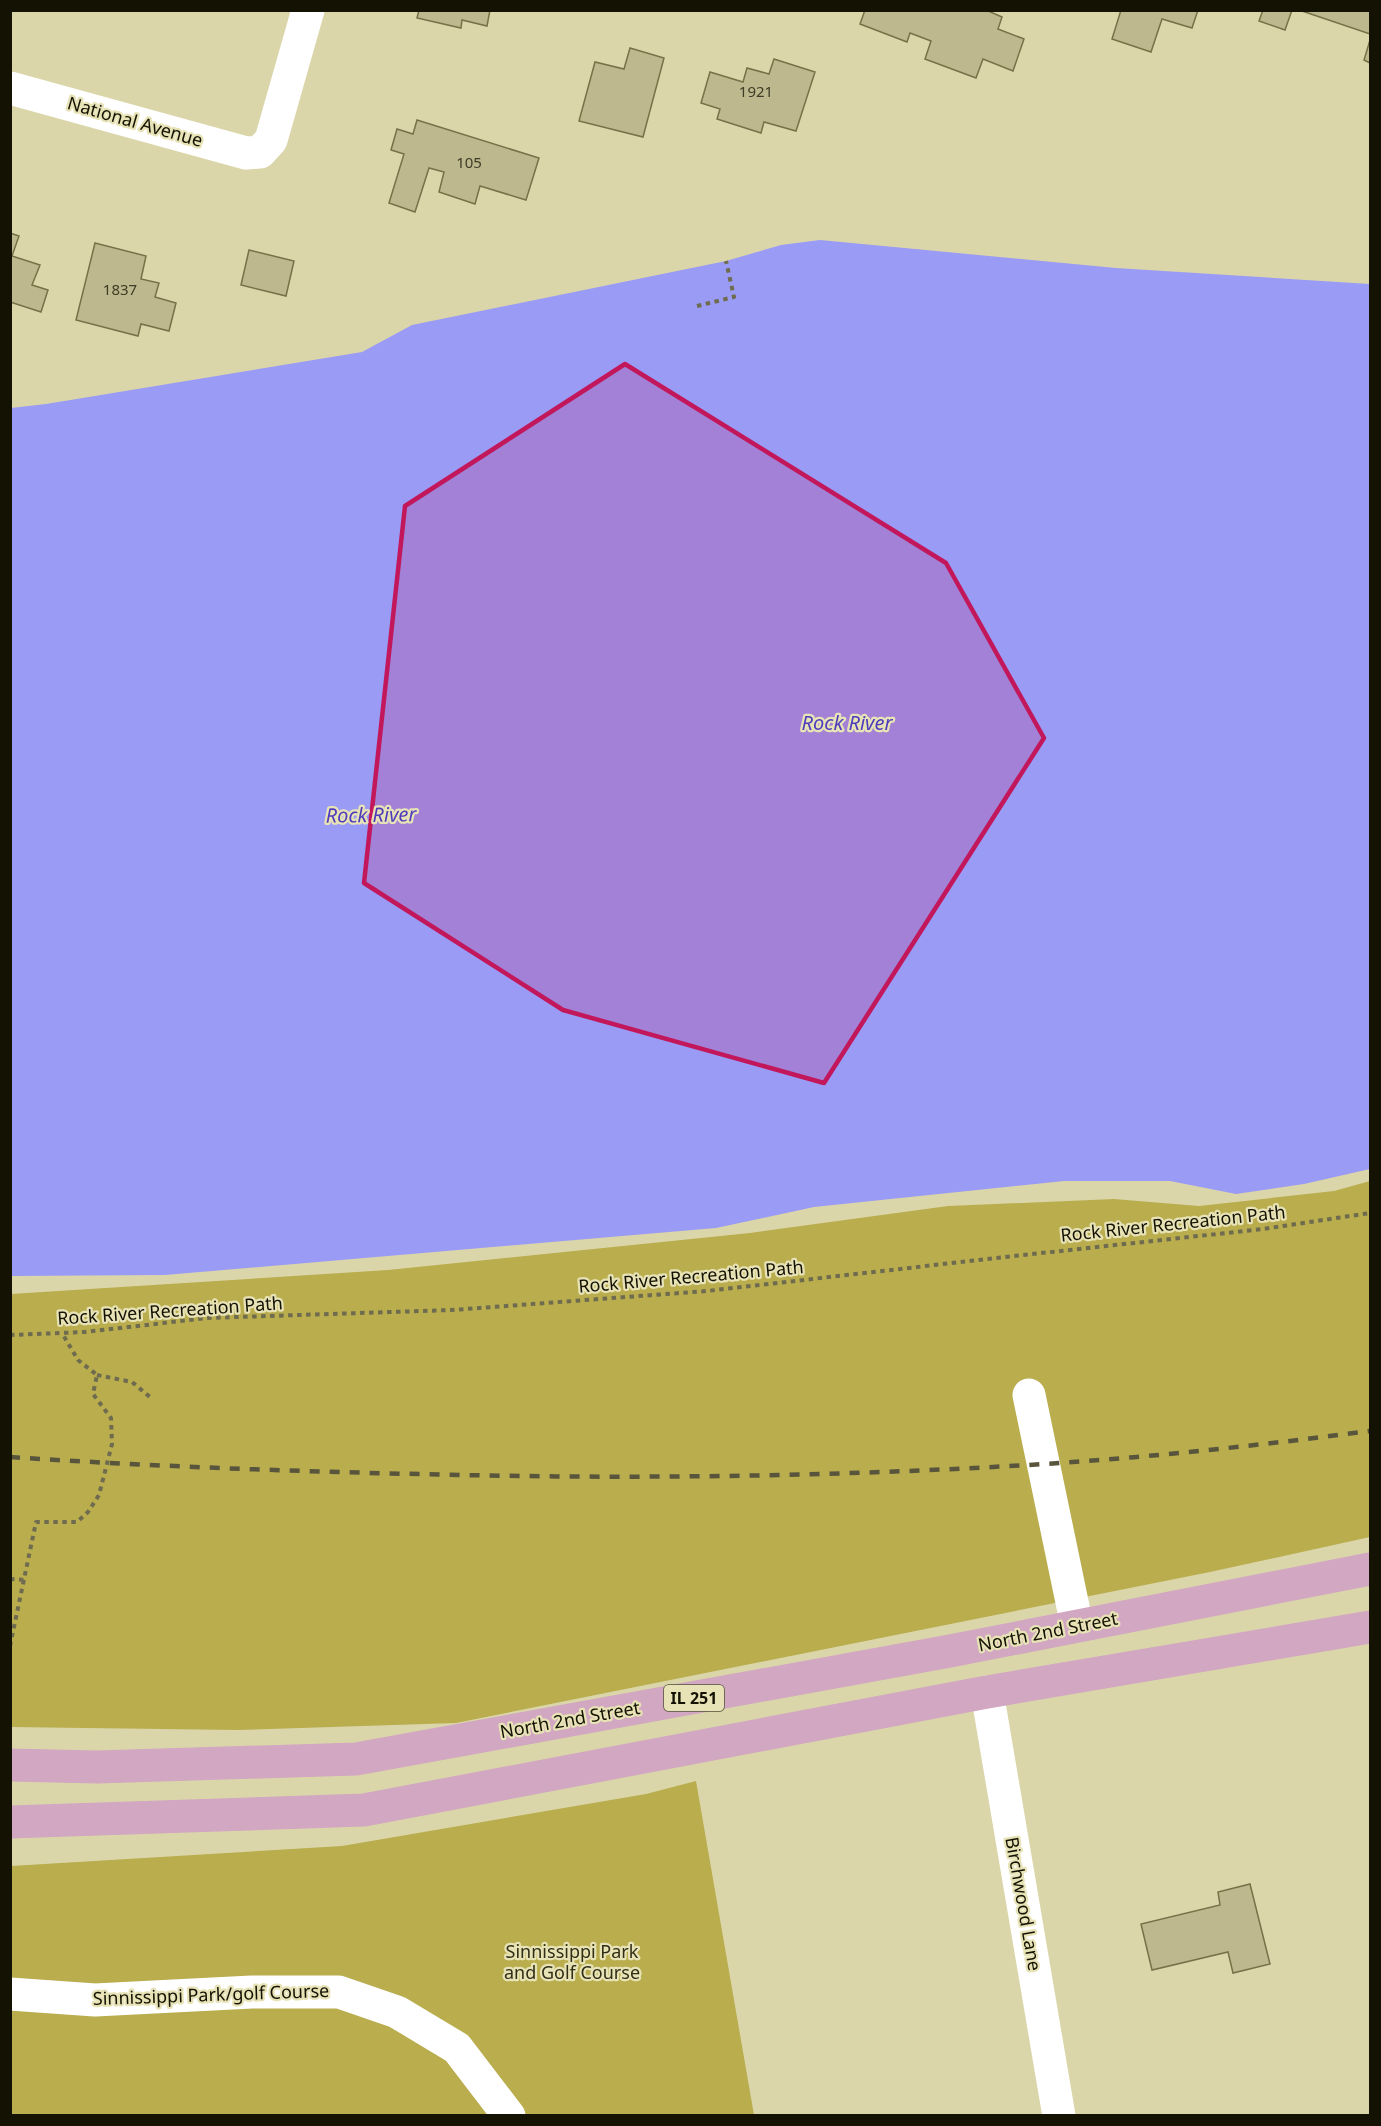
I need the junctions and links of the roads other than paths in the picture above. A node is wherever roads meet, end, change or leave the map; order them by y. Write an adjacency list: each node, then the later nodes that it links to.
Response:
1 (308, 10): 2 (street, National Avenue)
2 (10, 88)
3 (1029, 1395): 5 (street)
4 (1371, 1569): 5 (main road, North 2nd Street / IL 251)
5 (1077, 1626): 10 (main road, North 2nd Street / IL 251)
6 (1371, 1627): 8 (main road)
7 (1371, 1644): 8 (main road)
8 (1091, 1674): 9 (main road)
9 (987, 1692): 11 (main road); 14 (street, Birchwood Lane)
10 (10, 1765)
11 (10, 1822)
12 (10, 1994): 13 (street, Sinnissippi Park/golf Course)
13 (509, 2115)
14 (1059, 2115)

